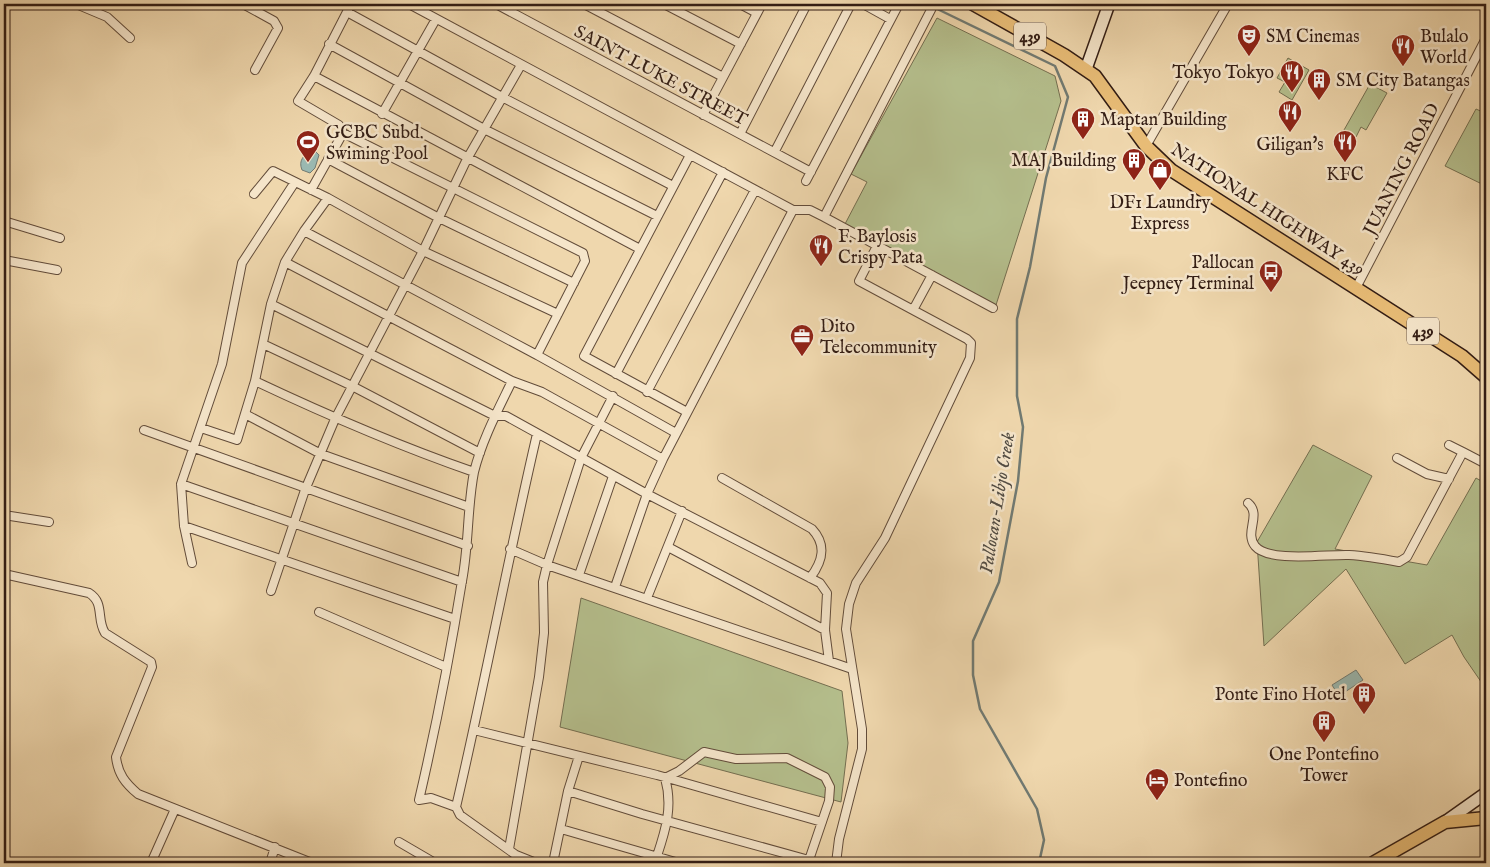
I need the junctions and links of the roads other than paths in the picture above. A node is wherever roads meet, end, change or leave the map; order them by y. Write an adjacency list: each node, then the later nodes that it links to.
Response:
1 (76, 4): 22 (street)
2 (243, 4): 29 (street)
3 (352, 4): 18 (street)
4 (409, 4): 20 (street)
5 (496, 4): 35 (street, SAINT LUKE STREET)
6 (584, 4): 31 (street)
7 (664, 4): 25 (street)
8 (740, 4): 19 (street)
9 (762, 4): 19 (street)
10 (806, 4): 38 (street)
11 (851, 4): 40 (street)
12 (862, 4): 21 (street)
13 (934, 4): 56 (street)
14 (973, 4): 28 (main road, NATIONAL HIGHWAY 439 / 439)
15 (1109, 4): 28 (main road)
16 (1228, 4): 39 (street)
17 (898, 5): 21 (street)
18 (347, 12): 24 (street); 26 (street)
19 (758, 13): 25 (street)
20 (436, 18): 26 (street); 27 (street)
21 (890, 19): 45 (street)
22 (130, 38)
23 (1486, 38): 70 (street, JUANING ROAD)
24 (329, 44): 30 (street); 32 (street)
25 (741, 44): 31 (street)
26 (417, 51): 32 (street); 33 (street)
27 (521, 65): 33 (street); 41 (street)
28 (1086, 69): 39 (main road, NATIONAL HIGHWAY 439 / 439)
29 (255, 70)
30 (314, 76): 34 (street); 37 (street)
31 (723, 77): 35 (street)
32 (399, 82): 34 (street); 36 (street)
33 (502, 97): 36 (street); 48 (street)
34 (382, 114): 43 (street)
35 (703, 115): 38 (street, SAINT LUKE STREET)
36 (484, 128): 43 (street); 55 (street)
37 (343, 133): 42 (street); 49 (street)
38 (740, 134): 40 (street, SAINT LUKE STREET)
39 (1146, 146): 70 (main road, NATIONAL HIGHWAY 439 / 439)
40 (775, 152): 45 (street, SAINT LUKE STREET)
41 (690, 155): 44 (street); 48 (street)
42 (328, 158): 50 (street); 57 (street)
43 (467, 159): 49 (street); 62 (street)
44 (723, 172): 51 (street); 79 (street)
45 (811, 172): 46 (street)
46 (806, 181)
47 (294, 182): 50 (street); 52 (street); 91 (street)
48 (673, 186): 55 (street)
49 (453, 189): 57 (street); 68 (street)
50 (311, 190): 53 (street)
51 (755, 190): 54 (street); 84 (street)
52 (254, 194)
53 (328, 198): 59 (street); 63 (street)
54 (793, 210): 56 (street); 86 (street)
55 (657, 216): 62 (street)
56 (824, 217): 61 (street)
57 (439, 218): 63 (street); 68 (street)
58 (4, 221): 60 (street)
59 (304, 231): 65 (street); 69 (street)
60 (60, 238)
61 (877, 246): 67 (street); 73 (street)
62 (640, 249): 79 (street)
63 (423, 250): 69 (street); 74 (street)
64 (4, 260): 66 (street)
65 (285, 262): 71 (street); 75 (street)
66 (58, 270)
67 (932, 275): 72 (street); 73 (street)
68 (574, 283): 74 (street)
69 (405, 285): 75 (street); 78 (street)
70 (1356, 288): 80 (main road, NATIONAL HIGHWAY 439 / 439)
71 (271, 304): 76 (street); 77 (street)
72 (993, 308)
73 (913, 310): 136 (street)
74 (558, 314): 78 (street)
75 (387, 316): 77 (street); 82 (street)
76 (263, 344): 81 (street); 83 (street)
77 (369, 352): 83 (street); 88 (street)
78 (537, 355): 85 (street)
79 (616, 374): 84 (street)
80 (1486, 377)
81 (255, 381): 87 (street); 89 (street)
82 (512, 381): 88 (street); 90 (street)
83 (352, 386): 89 (street); 98 (street)
84 (648, 392): 86 (street)
85 (613, 396): 90 (street); 93 (street)
86 (687, 412): 93 (street)
87 (246, 414): 91 (street); 99 (street)
88 (495, 416): 94 (street); 98 (street)
89 (336, 419): 99 (street); 104 (street)
90 (599, 424): 100 (street); 102 (street)
91 (201, 428): 96 (street)
92 (144, 430): 96 (street)
93 (676, 433): 102 (street)
94 (537, 434): 100 (street); 120 (street)
95 (1449, 444): 97 (street)
96 (194, 449): 108 (street); 109 (street)
97 (1463, 452): 103 (street); 107 (street)
98 (480, 453): 104 (street)
99 (321, 454): 109 (street); 112 (street)
100 (581, 458): 105 (street); 123 (street)
101 (1397, 458): 107 (street)
102 (663, 459): 110 (street)
103 (1486, 464)
104 (474, 472): 112 (street)
105 (613, 476): 110 (street); 125 (street)
106 (722, 478): 126 (street)
107 (1449, 479): 111 (street)
108 (181, 484): 116 (street); 117 (street)
109 (305, 490): 116 (street); 118 (street)
110 (647, 494): 113 (street); 128 (street)
111 (1248, 503)
112 (469, 507): 118 (street)
113 (682, 511): 119 (street); 126 (street)
114 (4, 515): 115 (street)
115 (49, 522)
116 (293, 524): 121 (street); 127 (street)
117 (184, 526): 121 (street); 122 (street)
118 (468, 546): 127 (street)
119 (668, 547): 130 (street); 133 (street)
120 (510, 549): 123 (street); 137 (street)
121 (282, 559): 129 (street); 132 (street)
122 (192, 563)
123 (547, 565): 125 (street); 138 (street)
124 (4, 574): 144 (street)
125 (579, 575): 128 (street)
126 (810, 578): 133 (street)
127 (462, 582): 132 (street)
128 (615, 587): 130 (street)
129 (271, 591)
130 (647, 598): 134 (street)
131 (319, 612): 135 (street)
132 (455, 619): 135 (street)
133 (825, 630): 134 (street)
134 (828, 661): 136 (street)
135 (446, 667): 143 (street)
136 (852, 669): 162 (street)
137 (474, 730): 138 (street); 143 (street)
138 (526, 744): 139 (street); 152 (street)
139 (579, 756): 140 (street); 141 (street)
140 (665, 778): 146 (street); 147 (street); 147 (street)
141 (568, 791): 146 (street); 149 (street)
142 (1486, 793): 148 (main road)
143 (456, 806): 152 (street)
144 (175, 809): 151 (street); 155 (street)
145 (1486, 818): 148 (main road)
146 (668, 821): 153 (street); 154 (street)
147 (822, 822): 154 (street)
148 (1445, 822): 163 (main road)
149 (561, 829): 153 (street); 160 (street)
150 (399, 842): 158 (street)
151 (275, 847): 156 (street); 157 (street)
152 (509, 849): 159 (street)
153 (657, 856): 161 (street)
154 (809, 862)
155 (151, 863)
156 (270, 863)
157 (312, 863)
158 (435, 863)
159 (536, 863)
160 (553, 863)
161 (679, 863)
162 (836, 863)
163 (1373, 863)

